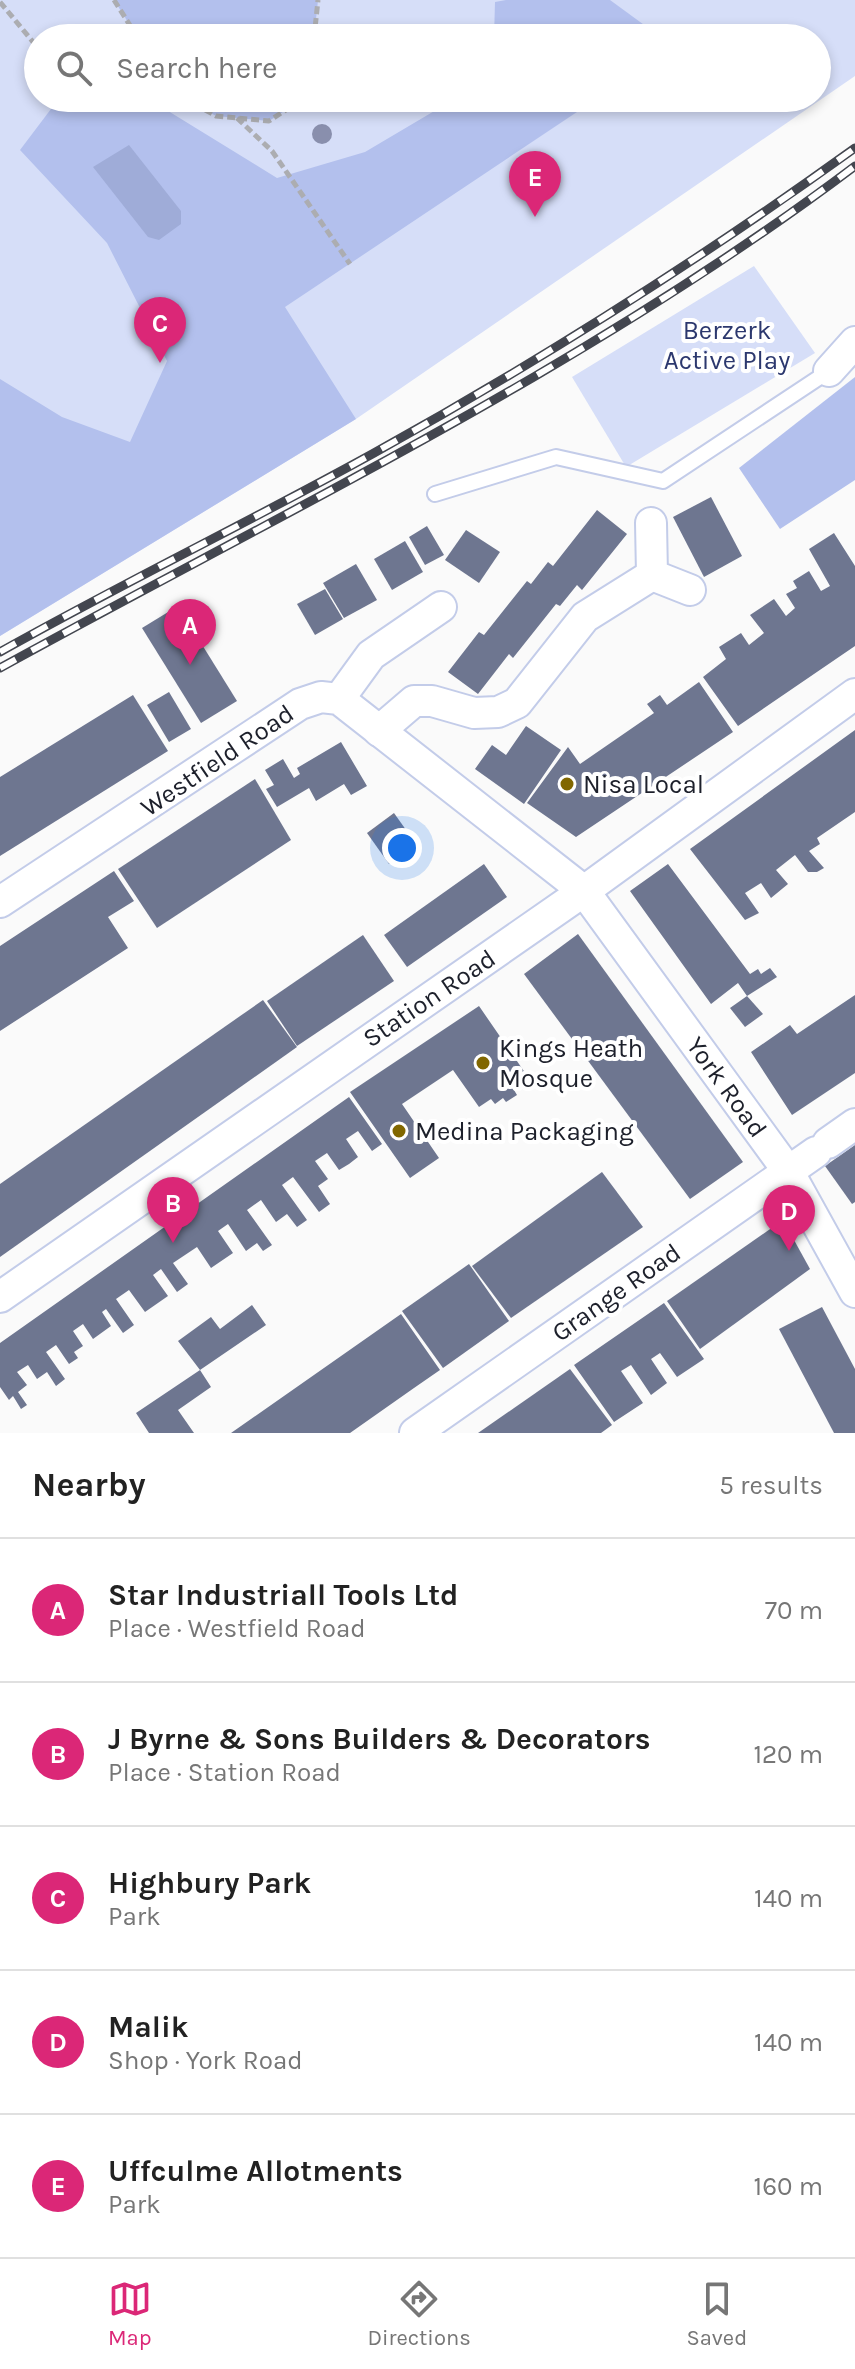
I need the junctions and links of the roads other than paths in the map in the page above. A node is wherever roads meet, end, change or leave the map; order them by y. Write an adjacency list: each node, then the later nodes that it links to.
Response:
1 (855, 342): 2 (street)
2 (829, 371): 3 (lane)
3 (435, 494)
4 (651, 523): 5 (street)
5 (652, 575): 6 (street); 10 (street)
6 (690, 590)
7 (441, 607): 9 (street)
8 (855, 694): 11 (street, Station Road)
9 (339, 699): 10 (street); 12 (street, Westfield Road)
10 (379, 731): 11 (street)
11 (584, 891): 14 (street, York Road); 16 (street, Station Road)
12 (0, 902)
13 (855, 1124): 14 (street, Grange Road)
14 (788, 1171): 15 (street, York Road); 17 (street, Grange Road)
15 (855, 1292)
16 (0, 1297)
17 (415, 1433)

